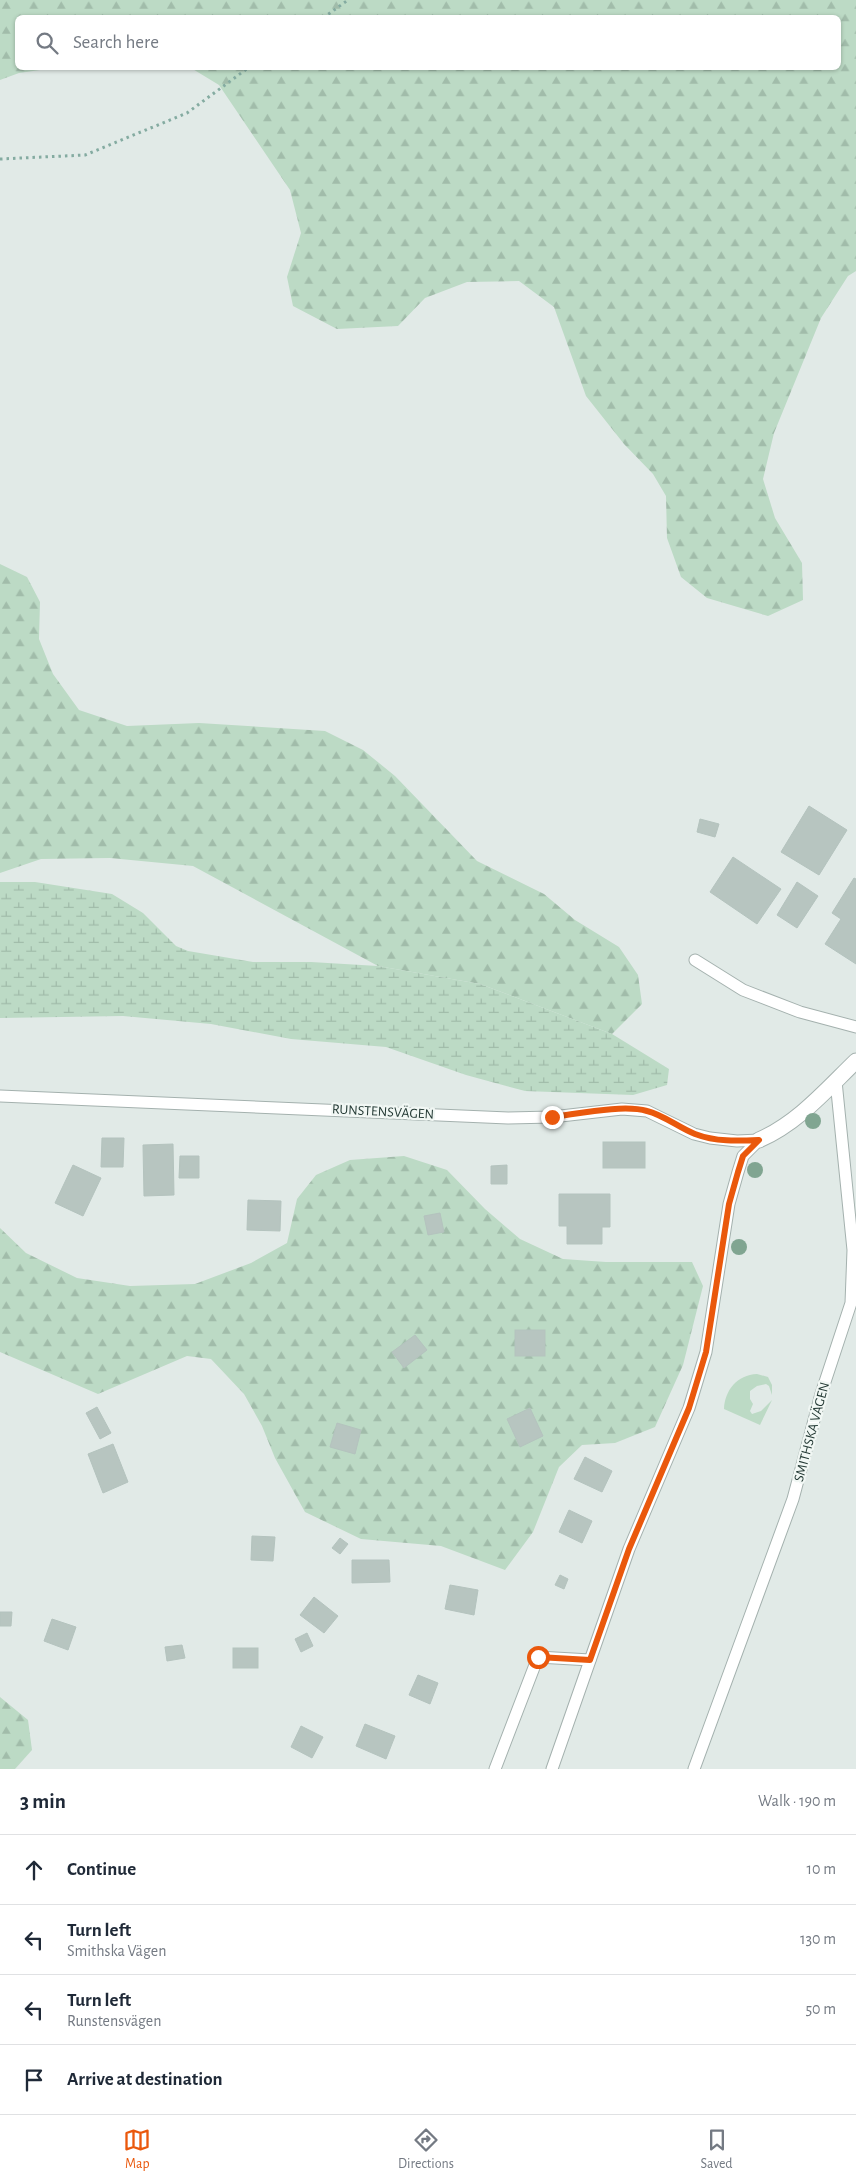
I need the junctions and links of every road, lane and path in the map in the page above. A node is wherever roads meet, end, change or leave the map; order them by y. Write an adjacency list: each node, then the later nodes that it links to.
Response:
1 (348, 0): 2 (path)
2 (327, 15)
3 (245, 70): 4 (path)
4 (0, 159)
5 (695, 960): 6 (lane)
6 (856, 1027)
7 (856, 1061): 8 (street)
8 (836, 1081): 10 (street); 14 (lane, SMITHSKA VÄGEN)
9 (0, 1096): 10 (lane, RUNSTENSVÄGEN)
10 (759, 1140): 11 (lane)
11 (590, 1660): 12 (lane); 13 (lane)
12 (495, 1769)
13 (552, 1769)
14 (694, 1769)

